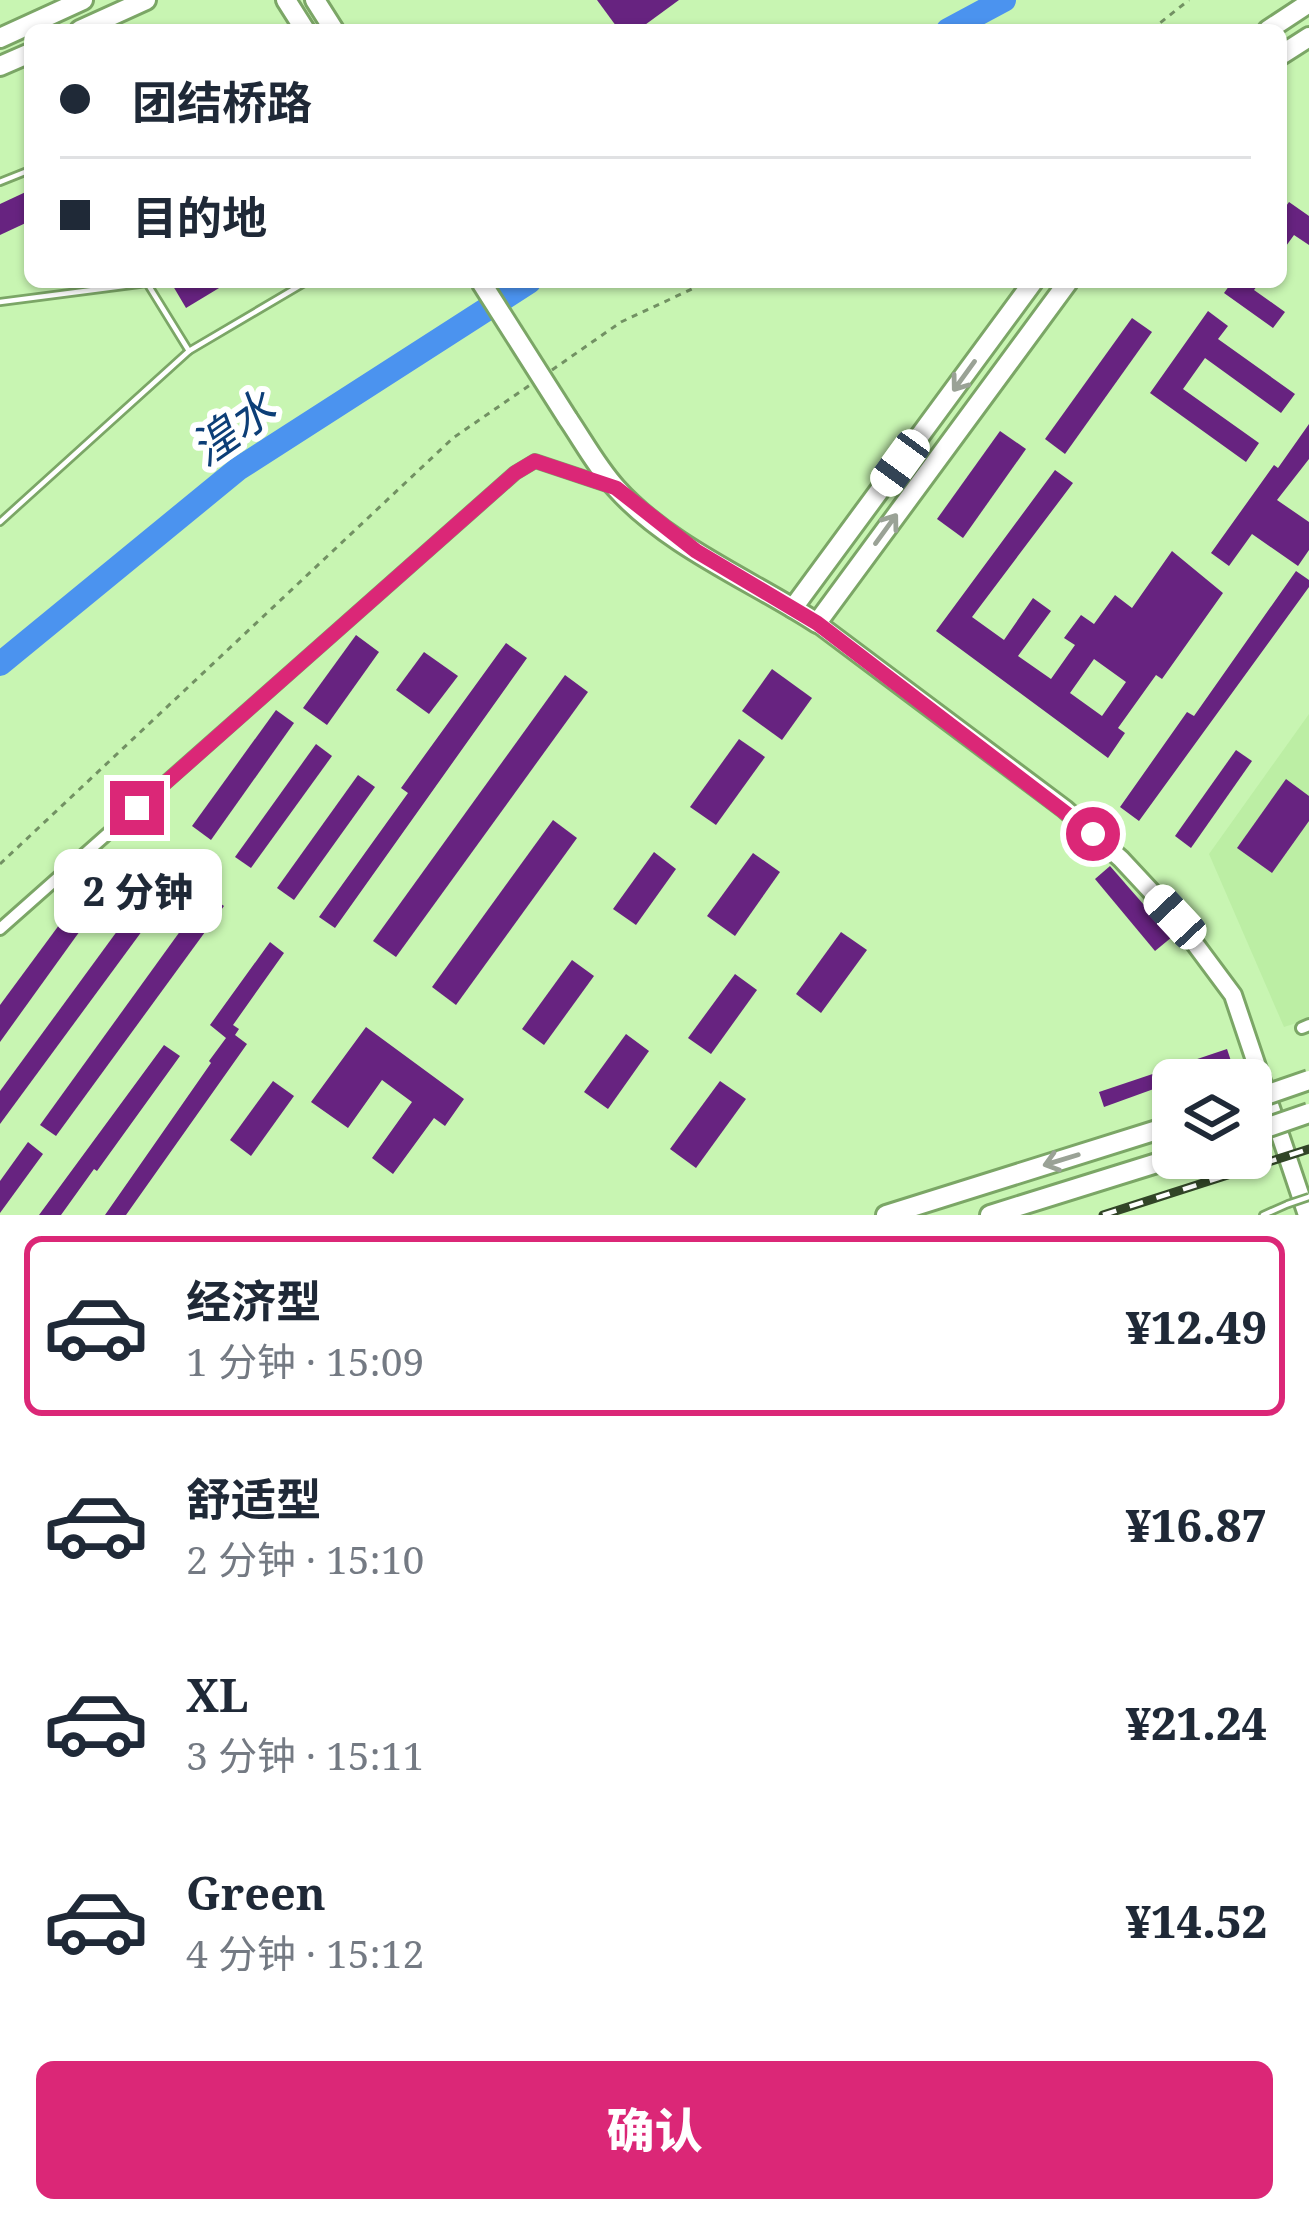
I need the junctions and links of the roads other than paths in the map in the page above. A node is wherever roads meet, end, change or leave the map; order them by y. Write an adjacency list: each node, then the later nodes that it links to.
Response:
1 (83, 0): 4 (highway)
2 (146, 0): 5 (highway)
3 (1309, 3): 6 (highway)
4 (31, 24)
5 (93, 24)
6 (1277, 24)
7 (102, 288): 13 (lane)
8 (150, 288): 14 (lane)
9 (296, 288): 14 (lane)
10 (485, 288): 15 (highway, bridge)
11 (1029, 288): 17 (highway, one-way to 17)
12 (1064, 288): 18 (highway, one-way to 12)
13 (0, 302)
14 (189, 351): 16 (lane)
15 (616, 488): 17 (highway); 19 (street)
16 (0, 522)
17 (794, 608): 18 (highway)
18 (817, 623): 30 (main road)
19 (0, 929)
20 (1309, 1080): 21 (highway, bridge)
21 (1272, 1093)
22 (1309, 1113): 23 (highway, bridge)
23 (1272, 1125)
24 (1152, 1132): 27 (highway, one-way to 27)
25 (1152, 1165): 28 (highway)
26 (1309, 1197): 29 (lane, bridge)
27 (886, 1215)
28 (990, 1215)
29 (1263, 1215)
30 (1307, 1215)

